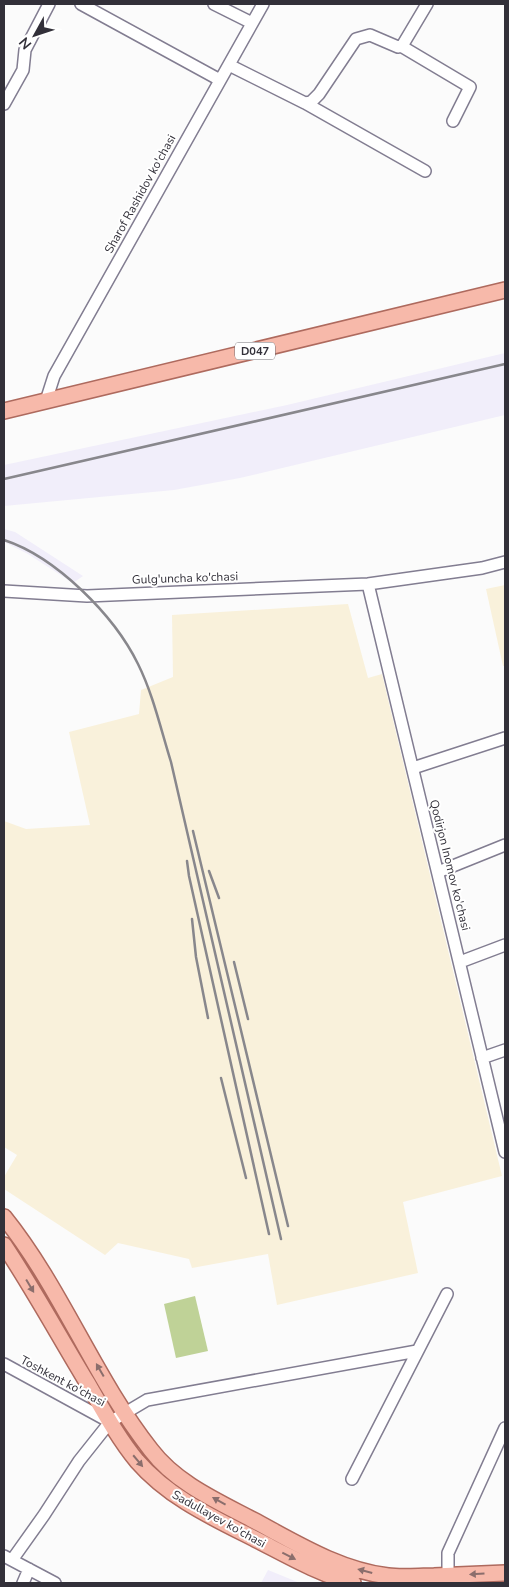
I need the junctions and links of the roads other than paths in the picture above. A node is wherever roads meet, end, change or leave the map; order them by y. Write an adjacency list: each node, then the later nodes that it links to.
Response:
1 (49, 4): 11 (street)
2 (81, 4): 9 (street)
3 (214, 4): 6 (street)
4 (263, 4): 6 (street, Sharof Rashidov ko'chasi)
5 (427, 4): 7 (street)
6 (252, 24): 8 (street, Sharof Rashidov ko'chasi)
7 (401, 46): 10 (street); 12 (street)
8 (229, 65): 9 (street, Sharof Rashidov ko'chasi); 10 (street)
9 (220, 80): 15 (street, Sharof Rashidov ko'chasi)
10 (305, 103): 13 (street)
11 (4, 104)
12 (453, 120)
13 (426, 171)
14 (505, 290): 15 (main road, D047)
15 (46, 401): 16 (main road, D047)
16 (4, 411)
17 (505, 562): 18 (street, Gulg'uncha ko'chasi)
18 (368, 584): 19 (street, Gulg'uncha ko'chasi); 21 (street, Qodirjon Inomov ko'chasi)
19 (4, 590)
20 (505, 738): 21 (street)
21 (413, 768): 23 (street, Qodirjon Inomov ko'chasi)
22 (505, 844): 23 (street)
23 (438, 872): 25 (street, Qodirjon Inomov ko'chasi)
24 (505, 945): 25 (street)
25 (460, 962): 27 (street, Qodirjon Inomov ko'chasi)
26 (505, 1050): 27 (street)
27 (482, 1058): 28 (street, Qodirjon Inomov ko'chasi)
28 (505, 1151)
29 (4, 1217): 34 (main road, one-way to 29)
30 (4, 1245): 35 (main road, Sadullayev ko'chasi, one-way to 35)
31 (447, 1294): 32 (street)
32 (417, 1351): 34 (street); 37 (street)
33 (4, 1364): 35 (street, Toshkent ko'chasi)
34 (124, 1412): 35 (street); 41 (main road, one-way to 34)
35 (110, 1422): 38 (street); 44 (main road, Sadullayev ko'chasi, one-way to 44)
36 (505, 1428): 41 (street)
37 (352, 1479)
38 (8, 1558): 39 (street)
39 (29, 1569): 42 (street); 43 (street)
40 (505, 1573): 41 (main road, one-way to 41)
41 (448, 1575)
42 (23, 1583)
43 (55, 1583)
44 (353, 1583)

